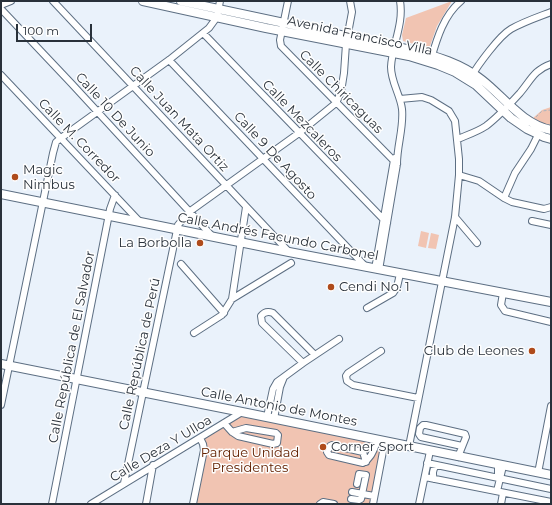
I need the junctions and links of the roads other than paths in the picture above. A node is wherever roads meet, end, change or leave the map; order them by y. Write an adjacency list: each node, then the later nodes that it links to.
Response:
1 (11, 1): 9 (street)
2 (53, 1): 22 (street, Calle Juan Mata Ortiz)
3 (143, 1): 11 (main road, Avenida Francisco Villa)
4 (181, 1): 11 (main road, Avenida Francisco Villa)
5 (288, 1): 13 (street, Calle Chiricaguas)
6 (350, 1): 15 (street)
7 (400, 1): 16 (street)
8 (459, 2): 17 (street)
9 (1, 5)
10 (1, 9): 26 (street, Calle 10 De Junio)
11 (219, 9): 13 (main road, Avenida Francisco Villa); 14 (street)
12 (551, 12): 21 (street)
13 (283, 27): 15 (main road, Avenida Francisco Villa); 24 (street, Calle Chiricaguas)
14 (203, 33): 18 (street); 28 (street, Calle Mezcaleros)
15 (347, 40): 16 (main road, Avenida Francisco Villa); 24 (street)
16 (394, 50): 17 (main road, Avenida Francisco Villa); 23 (street)
17 (432, 59): 21 (main road, Avenida Francisco Villa)
18 (169, 60): 22 (street); 33 (street, Calle 9 De Agosto)
19 (551, 64): 25 (street)
20 (1, 75): 30 (street, Calle M. Corredor)
21 (471, 77): 25 (main road, Avenida Francisco Villa)
22 (133, 86): 26 (street); 36 (street, Calle Juan Mata Ortiz)
23 (400, 99): 31 (street); 34 (street)
24 (336, 103): 28 (street); 34 (street, Calle Chiricaguas)
25 (506, 107): 27 (main road, Avenida Francisco Villa); 29 (main road, Avenida Francisco Villa); 31 (street)
26 (97, 112): 30 (street); 43 (street, Calle 10 De Junio)
27 (551, 130)
28 (299, 133): 33 (street); 47 (street, Calle Mezcaleros)
29 (538, 135): 32 (main road, Avenida Francisco Villa); 39 (street)
30 (61, 138): 38 (street, Calle M. Corredor); 40 (street)
31 (458, 139): 35 (street)
32 (551, 139)
33 (263, 159): 36 (street); 57 (street, Calle 9 De Agosto)
34 (396, 160): 47 (street)
35 (459, 176): 39 (street); 45 (street)
36 (226, 186): 41 (street, Calle Juan Mata Ortiz); 43 (street)
37 (1, 194): 40 (main road, Calle Andrés Facundo Carbonel)
38 (115, 195): 44 (street, Calle República de El Salvador); 48 (street, Calle M. Corredor)
39 (504, 198): 42 (street)
40 (42, 202): 44 (main road, Calle Andrés Facundo Carbonel); 72 (street)
41 (246, 206): 52 (street); 54 (street, Calle Juan Mata Ortiz)
42 (551, 207)
43 (189, 212): 50 (street); 51 (street, Calle 10 De Junio)
44 (109, 216): 48 (main road, Calle Andrés Facundo Carbonel); 73 (street, Calle República de El Salvador)
45 (456, 217): 53 (street); 60 (street)
46 (532, 220): 49 (street)
47 (385, 221): 58 (street)
48 (140, 222): 50 (main road, Calle Andrés Facundo Carbonel)
49 (551, 225)
50 (176, 229): 51 (main road, Calle Andrés Facundo Carbonel); 74 (street, Calle República de Perú)
51 (212, 236): 52 (main road, Calle Andrés Facundo Carbonel)
52 (240, 242): 54 (main road, Calle Andrés Facundo Carbonel); 62 (street)
53 (477, 244)
54 (289, 252): 57 (main road, Calle Andrés Facundo Carbonel)
55 (181, 264): 65 (street)
56 (291, 264): 62 (street)
57 (366, 267): 58 (main road, Calle Andrés Facundo Carbonel)
58 (377, 269): 59 (main road, Calle Andrés Facundo Carbonel)
59 (400, 274): 60 (main road, Calle Andrés Facundo Carbonel); 64 (street)
60 (443, 282): 61 (main road, Calle Andrés Facundo Carbonel); 75 (street)
61 (503, 293): 63 (main road, Calle Andrés Facundo Carbonel); 66 (street)
62 (232, 299): 65 (street)
63 (551, 302)
64 (367, 308)
65 (224, 313): 67 (street)
66 (551, 322)
67 (194, 333)
68 (339, 339): 70 (street)
69 (381, 351): 75 (street)
70 (315, 355): 71 (street); 71 (street)
71 (303, 363): 79 (street)
72 (5, 365): 73 (main road, Calle Antonio de Montes); 76 (street)
73 (76, 379): 74 (main road, Calle Antonio de Montes); 109 (street, Calle República de El Salvador)
74 (143, 392): 78 (main road, Calle Antonio de Montes); 100 (street, Calle República de Perú)
75 (418, 398): 81 (street)
76 (1, 405)
77 (551, 406): 95 (street)
78 (242, 412): 79 (main road, Calle Antonio de Montes); 80 (street, Calle Deza Y Ulloa)
79 (271, 418): 85 (main road, Calle Antonio de Montes)
80 (224, 423): 83 (street); 84 (street, Calle Deza Y Ulloa)
81 (413, 426): 82 (street); 86 (street)
82 (420, 428): 87 (street); 87 (street)
83 (232, 432): 83 (street)
84 (200, 438): 92 (street, Calle Deza Y Ulloa); 112 (street)
85 (381, 440): 86 (main road, Calle Antonio de Montes); 90 (street); 106 (street)
86 (409, 446): 88 (main road, Calle Antonio de Montes)
87 (462, 446): 89 (street)
88 (430, 451): 89 (main road, Calle Antonio de Montes); 91 (street)
89 (458, 457): 94 (main road, Calle Antonio de Montes)
90 (366, 462): 90 (street)
91 (427, 463): 93 (street); 97 (street)
92 (153, 465): 100 (street, Calle Deza Y Ulloa); 111 (street)
93 (436, 465): 98 (street); 99 (street)
94 (501, 466): 95 (main road, Calle Antonio de Montes); 98 (street)
95 (538, 473): 96 (main road, Calle Antonio de Montes)
96 (551, 475)
97 (425, 477): 99 (street); 116 (street)
98 (499, 478): 102 (street); 104 (street)
99 (434, 479): 104 (street)
100 (124, 483): 110 (street, Calle Deza Y Ulloa)
101 (357, 484): 105 (street)
102 (551, 489)
103 (352, 492): 105 (street)
104 (500, 492): 108 (street); 117 (street)
105 (362, 494): 106 (street); 107 (street)
106 (374, 496): 115 (street)
107 (351, 499)
108 (551, 502)
109 (52, 504)
110 (90, 504)
111 (146, 504)
112 (193, 504)
113 (320, 504): 114 (street)
114 (334, 504)
115 (373, 504)
116 (419, 504)
117 (501, 504)

